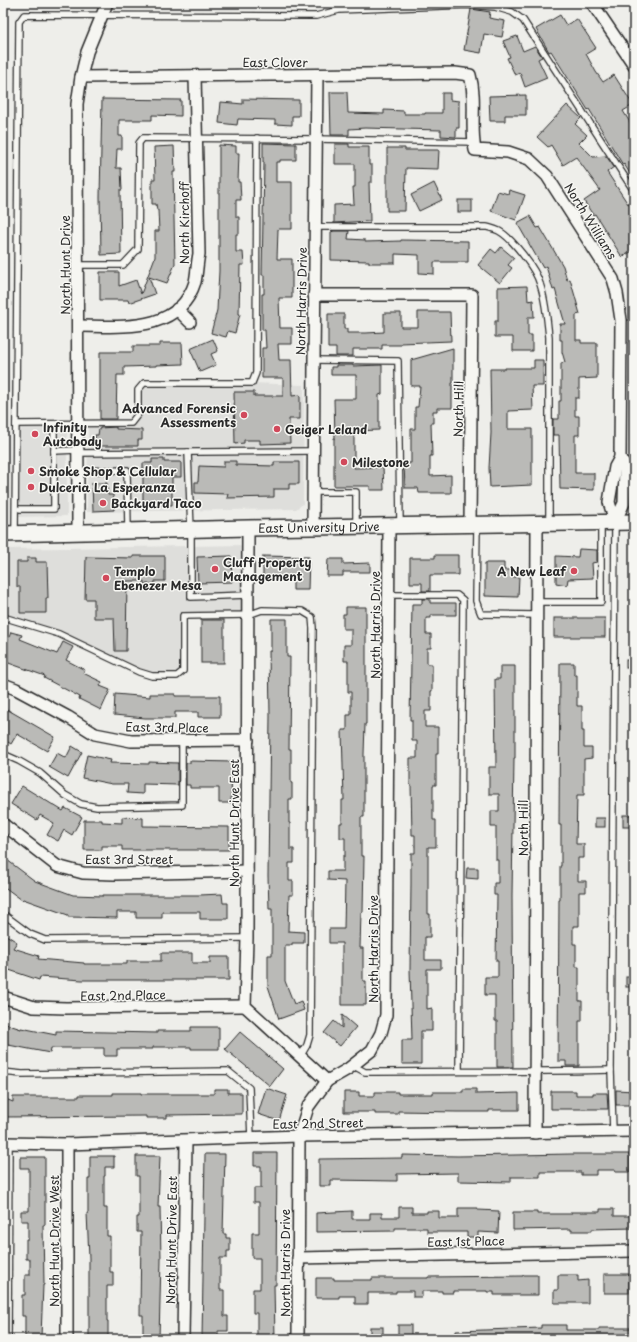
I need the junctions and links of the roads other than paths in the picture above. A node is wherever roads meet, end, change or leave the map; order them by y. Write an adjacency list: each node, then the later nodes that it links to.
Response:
1 (107, 3): 3 (street, North Hunt Drive)
2 (592, 3): 4 (street)
3 (102, 16): 7 (street, North Hunt Drive); 12 (lane); 21 (lane)
4 (634, 65)
5 (318, 75): 6 (street, East Clover); 10 (street, North Harris Drive); 11 (street, East Clover)
6 (195, 76): 7 (street, East Clover); 8 (street, North Kirchoff)
7 (81, 77): 14 (street, North Hunt Drive)
8 (196, 137): 9 (lane); 14 (lane); 16 (street, North Kirchoff)
9 (256, 138): 10 (lane); 20 (lane)
10 (316, 139): 11 (lane); 13 (street, North Harris Drive)
11 (474, 142): 30 (street, North Williams)
12 (634, 191)
13 (315, 227): 15 (street, North Harris Drive); 32 (lane)
14 (78, 265): 18 (street, North Hunt Drive)
15 (314, 295): 19 (street, North Harris Drive); 33 (street, North Hill)
16 (177, 309): 17 (street); 18 (street, North Kirchoff)
17 (190, 322)
18 (78, 326): 20 (street, North Hunt Drive)
19 (314, 360): 24 (street, North Harris Drive); 35 (lane)
20 (77, 423): 21 (lane); 25 (street, North Hunt Drive)
21 (16, 424): 41 (lane)
22 (54, 432): 23 (lane)
23 (54, 451): 25 (lane); 29 (lane)
24 (313, 451): 26 (lane); 28 (street, North Harris Drive)
25 (77, 452): 26 (lane); 27 (street, North Hunt Drive)
26 (188, 452): 38 (lane)
27 (77, 471): 39 (lane); 40 (street, North Hunt Drive)
28 (313, 492): 34 (lane); 36 (street, North Harris Drive)
29 (20, 509)
30 (608, 522): 31 (main road, East University Drive); 32 (main road, East University Drive); 44 (lane); 60 (lane)
31 (634, 522)
32 (543, 523): 33 (main road, East University Drive); 44 (street, North Hill)
33 (473, 524): 35 (main road, East University Drive); 46 (lane)
34 (356, 526): 35 (main road, East University Drive); 36 (main road, East University Drive)
35 (395, 526): 43 (street, North Harris Drive)
36 (313, 527): 37 (main road, East University Drive)
37 (248, 528): 38 (main road, East University Drive); 42 (street, North Hunt Drive East)
38 (191, 530): 39 (main road, East University Drive); 42 (lane)
39 (128, 531): 40 (main road, East University Drive)
40 (78, 532): 41 (main road, East University Drive)
41 (9, 534)
42 (248, 595): 45 (street, North Hunt Drive East)
43 (388, 595): 59 (street, North Harris Drive); 61 (lane)
44 (537, 602): 46 (street, North Hill)
45 (248, 615): 47 (lane); 49 (street, North Hunt Drive East); 58 (lane)
46 (537, 615): 63 (street, North Hill)
47 (3, 617)
48 (3, 684): 50 (street, East 3rd Place)
49 (248, 740): 50 (street, East 3rd Place); 53 (street, North Hunt Drive East)
50 (182, 742): 51 (lane)
51 (3, 754)
52 (3, 824): 53 (street, East 3rd Street)
53 (247, 871): 55 (street, North Hunt Drive East)
54 (3, 914): 55 (lane)
55 (247, 938): 57 (street, North Hunt Drive East)
56 (3, 997): 57 (street, East 2nd Place)
57 (245, 1006): 58 (street)
58 (300, 1057): 64 (street)
59 (352, 1066): 61 (lane); 64 (street, North Harris Drive)
60 (611, 1070): 63 (lane); 65 (lane)
61 (459, 1071): 63 (lane)
62 (3, 1072): 69 (lane)
63 (535, 1072): 67 (street, North Hill)
64 (327, 1081): 68 (street, North Harris Drive)
65 (612, 1131): 66 (street, East 2nd Street); 67 (street, East 2nd Street)
66 (634, 1131)
67 (535, 1132): 68 (street, East 2nd Street)
68 (299, 1136): 69 (street, East 2nd Street); 74 (street, North Harris Drive)
69 (252, 1138): 70 (street, East 2nd Street)
70 (186, 1141): 72 (street, East 2nd Street); 77 (street, North Hunt Drive East)
71 (6, 1143): 72 (street, East 2nd Street); 75 (lane)
72 (67, 1144): 76 (street, North Hunt Drive West)
73 (634, 1251): 74 (street, East 1st Place)
74 (298, 1258): 78 (street, North Harris Drive)
75 (8, 1339)
76 (68, 1339)
77 (183, 1339)
78 (298, 1339)

